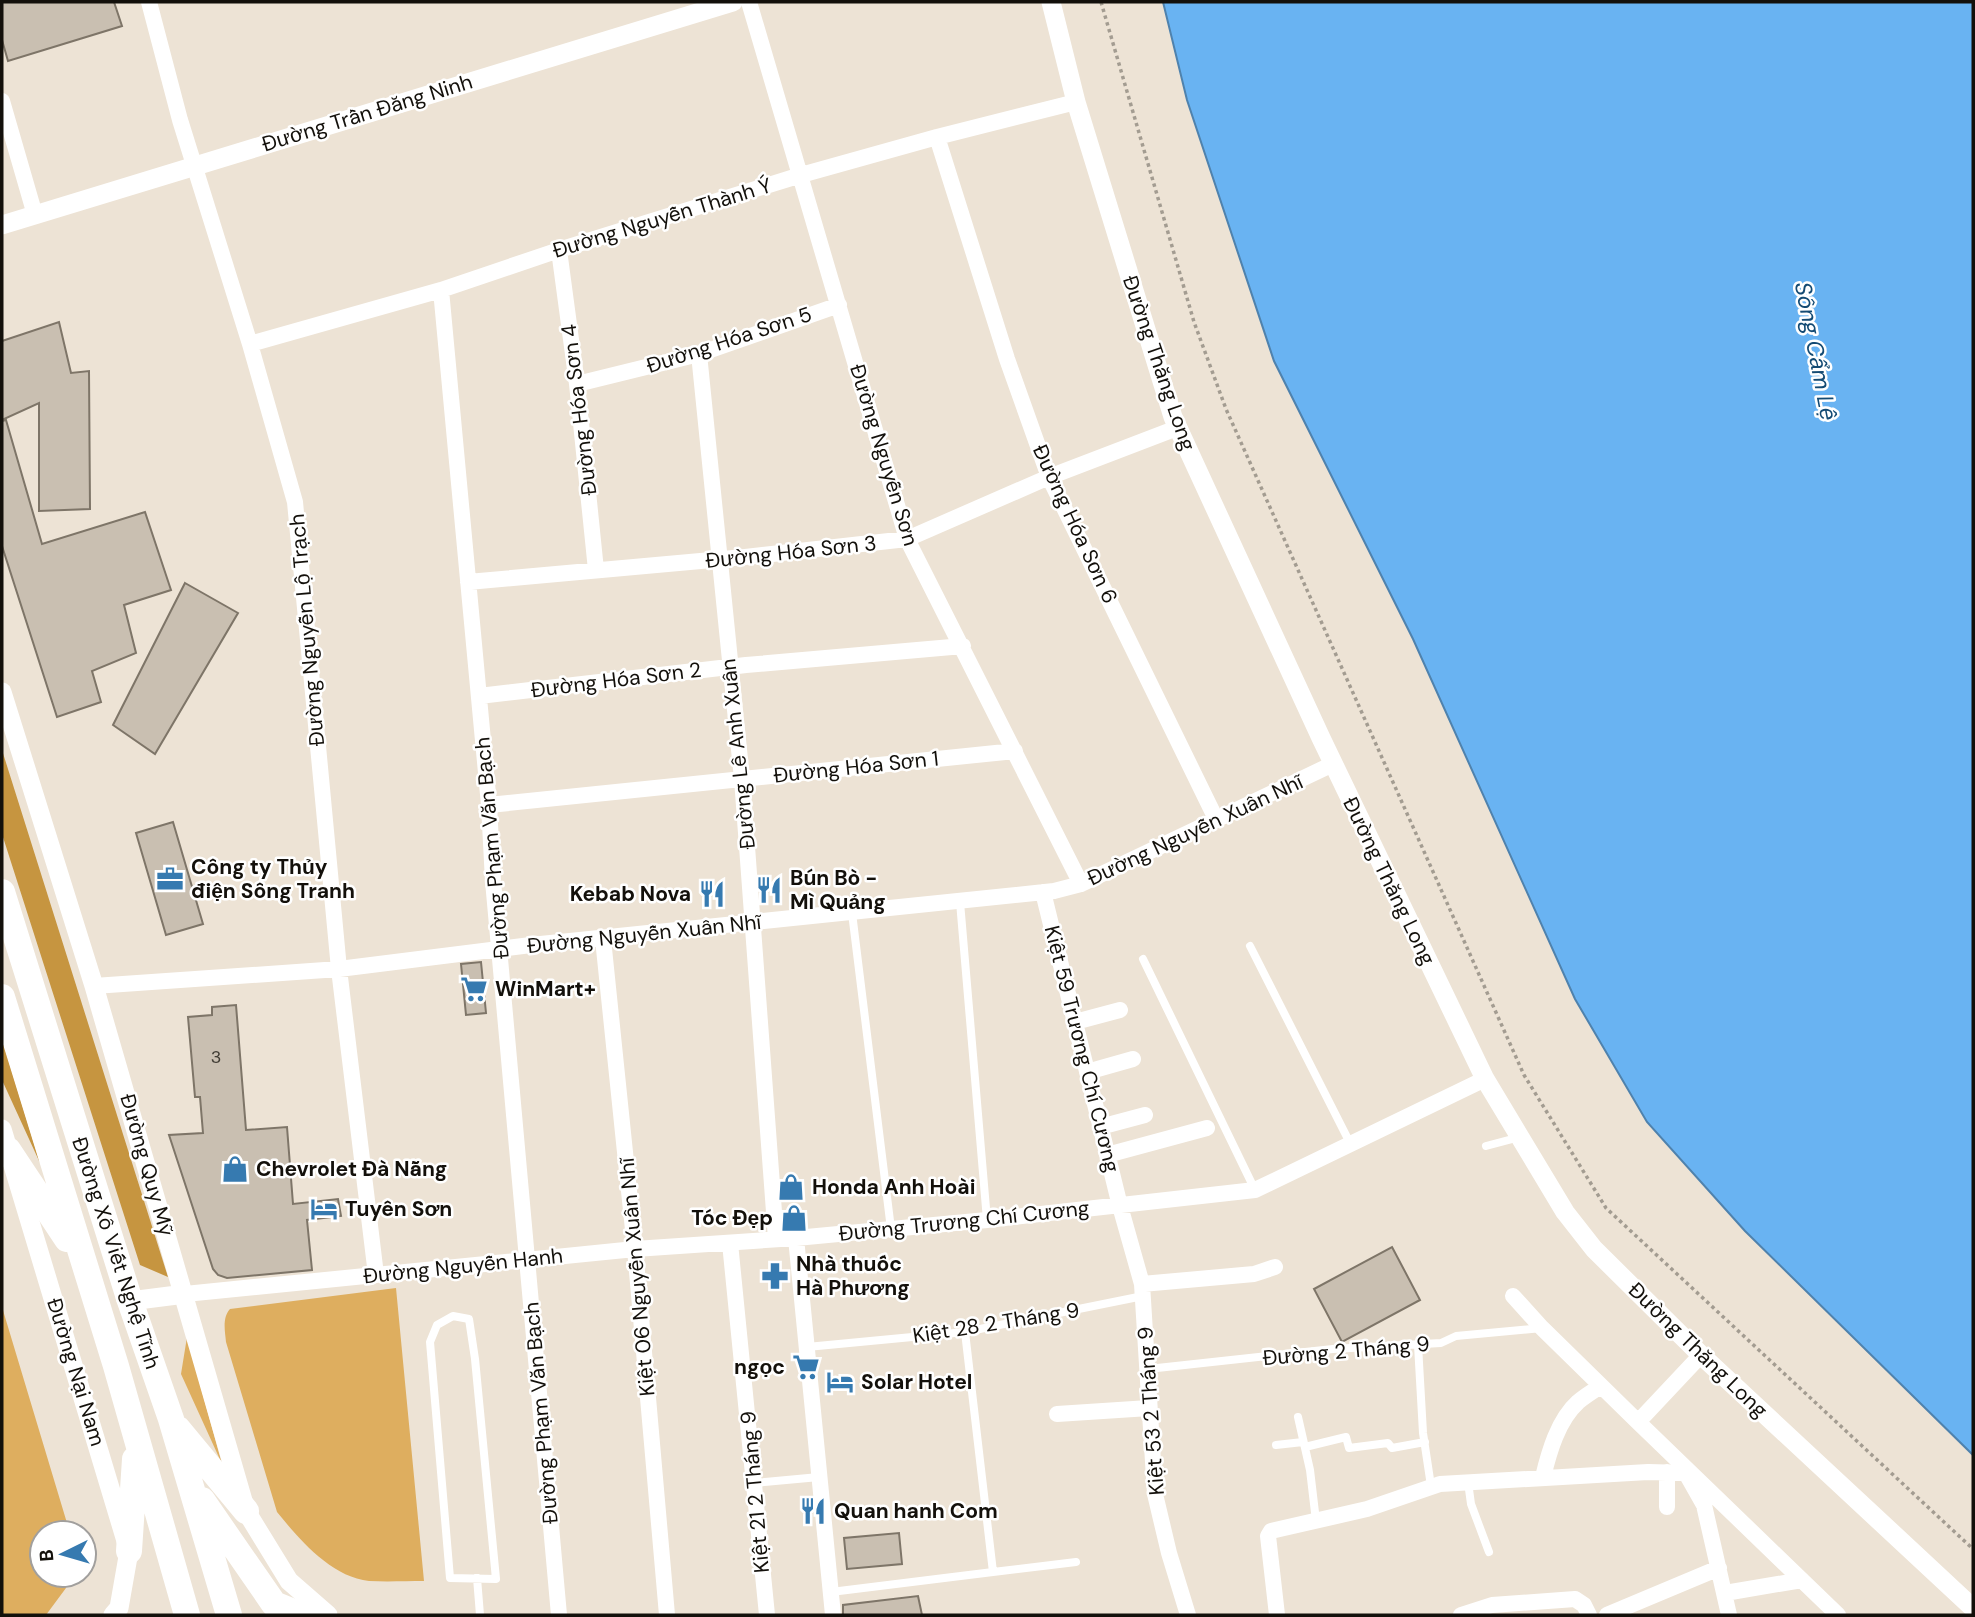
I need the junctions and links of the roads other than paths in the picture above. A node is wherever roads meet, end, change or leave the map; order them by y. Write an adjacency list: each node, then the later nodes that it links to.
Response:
1 (149, 2): 8 (street, Đường Nguyễn Lộ Trạch)
2 (733, 2): 8 (street, Đường Trần Đăng Ninh)
3 (749, 2): 9 (street, Đường Nguyễn Sơn)
4 (1051, 2): 6 (street, Đường Thăng Long)
5 (2, 101): 10 (street)
6 (1076, 102): 7 (street, Đường Nguyễn Thành Ý); 18 (street, Đường Thăng Long)
7 (937, 136): 9 (street, Đường Nguyễn Thành Ý); 19 (street, Đường Hóa Sơn 6)
8 (194, 166): 10 (street, Đường Trần Đăng Ninh); 15 (street, Đường Nguyễn Lộ Trạch)
9 (801, 174): 12 (street, Đường Nguyễn Thành Ý); 14 (street, Đường Nguyễn Sơn)
10 (35, 215): 11 (street, Đường Trần Đăng Ninh)
11 (2, 225)
12 (559, 250): 13 (street, Đường Nguyễn Thành Ý); 17 (street, Đường Hóa Sơn 4)
13 (441, 290): 15 (street, Đường Nguyễn Thành Ý); 23 (street, Đường Phạm Văn Bạch)
14 (839, 305): 16 (street, Đường Hóa Sơn 5); 20 (street, Đường Nguyễn Sơn)
15 (250, 344): 43 (street, Đường Nguyễn Lộ Trạch)
16 (699, 354): 17 (street, Đường Hóa Sơn 5); 21 (street, Đường Lê Anh Xuân)
17 (578, 384): 22 (street, Đường Hóa Sơn 4)
18 (1177, 428): 19 (street, Đường Hóa Sơn 3); 29 (street, Đường Thăng Long)
19 (1049, 477): 20 (street, Đường Hóa Sơn 3); 32 (street, Đường Hóa Sơn 6)
20 (907, 539): 21 (street, Đường Hóa Sơn 3); 24 (street, Đường Nguyễn Sơn)
21 (719, 559): 22 (street, Đường Hóa Sơn 3); 25 (street, Đường Lê Anh Xuân)
22 (596, 570): 23 (street, Đường Hóa Sơn 3)
23 (468, 582): 27 (street, Đường Phạm Văn Bạch)
24 (963, 646): 25 (street, Đường Hóa Sơn 2); 28 (street, Đường Nguyễn Sơn)
25 (730, 667): 27 (street, Đường Hóa Sơn 2); 30 (street, Đường Lê Anh Xuân)
26 (2, 692): 44 (street, Đường Quy Mỹ)
27 (479, 695): 31 (street, Đường Phạm Văn Bạch)
28 (1015, 751): 30 (street, Đường Hóa Sơn 1); 33 (street, Đường Nguyễn Sơn)
29 (1333, 764): 32 (street, Đường Nguyễn Xuân Nhĩ); 50 (street, Đường Thăng Long)
30 (742, 779): 31 (street, Đường Hóa Sơn 1); 38 (street, Đường Lê Anh Xuân)
31 (489, 805): 41 (street, Đường Phạm Văn Bạch)
32 (1216, 819): 33 (street, Đường Nguyễn Xuân Nhĩ)
33 (1082, 884): 35 (street, Đường Nguyễn Xuân Nhĩ)
34 (2, 892): 74 (highway, Đường Xô Viết Nghệ Tĩnh)
35 (1043, 892): 36 (street, Đường Nguyễn Xuân Nhĩ); 47 (street, Kiệt 59 Trương Chí Cương)
36 (960, 902): 37 (street, Đường Nguyễn Xuân Nhĩ); 61 (lane)
37 (852, 913): 38 (street, Đường Nguyễn Xuân Nhĩ); 62 (lane)
38 (753, 924): 39 (street, Đường Nguyễn Xuân Nhĩ); 64 (street, Đường Lê Anh Xuân)
39 (603, 939): 41 (street, Đường Nguyễn Xuân Nhĩ); 66 (street, Kiệt 06 Nguyễn Xuân Nhĩ)
40 (1250, 946): 56 (lane)
41 (500, 949): 43 (street, Đường Nguyễn Xuân Nhĩ); 67 (street, Đường Phạm Văn Bạch)
42 (1143, 959): 59 (lane)
43 (339, 969): 44 (street, Đường Nguyễn Xuân Nhĩ); 70 (street, Đường Nguyễn Lộ Trạch)
44 (94, 986): 72 (street, Đường Quy Mỹ)
45 (2, 997): 68 (highway, Đường Xô Viết Nghệ Tĩnh)
46 (1120, 1010): 47 (street)
47 (1076, 1022): 49 (street, Kiệt 59 Trương Chí Cương)
48 (1133, 1059): 49 (street)
49 (1087, 1072): 52 (street, Kiệt 59 Trương Chí Cương)
50 (1485, 1079): 54 (street, Đường Thăng Long); 56 (street, Đường Trương Chí Cương)
51 (1145, 1115): 52 (street)
52 (1101, 1127): 58 (street, Kiệt 59 Trương Chí Cương)
53 (1207, 1128): 58 (street)
54 (1520, 1137): 57 (lane); 79 (street, Đường Thăng Long)
55 (5, 1140): 68 (highway); 102 (street, Đường Nại Nam)
56 (1350, 1143): 59 (street, Đường Trương Chí Cương)
57 (1486, 1146)
58 (1107, 1155): 60 (street, Kiệt 59 Trương Chí Cương)
59 (1255, 1190): 60 (street, Đường Trương Chí Cương)
60 (1120, 1206): 61 (street, Đường Trương Chí Cương); 71 (street, Kiệt 53 2 Tháng 9)
61 (987, 1220): 62 (street, Đường Trương Chí Cương)
62 (891, 1229): 63 (street, Đường Trương Chí Cương)
63 (796, 1238): 64 (street, Đường Nguyễn Hanh); 78 (street)
64 (776, 1239): 65 (street, Đường Nguyễn Hanh)
65 (730, 1243): 66 (street, Đường Nguyễn Hanh); 97 (street, Kiệt 21 2 Tháng 9)
66 (635, 1249): 67 (street, Đường Nguyễn Hanh); 119 (street, Kiệt 06 Nguyễn Xuân Nhĩ)
67 (527, 1259): 70 (street, Đường Nguyễn Hanh); 118 (street, Đường Phạm Văn Bạch)
68 (83, 1263): 87 (highway, Đường Xô Viết Nghệ Tĩnh)
69 (1275, 1267): 71 (street)
70 (376, 1275): 72 (street, Đường Nguyễn Hanh)
71 (1142, 1290): 76 (lane, Kiệt 28 2 Tháng 9); 80 (street, Kiệt 53 2 Tháng 9)
72 (185, 1294): 74 (street, Đường Nguyễn Hanh); 100 (street, Đường Quy Mỹ)
73 (1513, 1296): 75 (street)
74 (130, 1301): 85 (highway, Đường Xô Viết Nghệ Tĩnh)
75 (1542, 1328): 77 (lane, Đường 2 Tháng 9); 81 (street)
76 (965, 1332): 78 (lane, Kiệt 28 2 Tháng 9); 106 (lane)
77 (1418, 1345): 80 (lane, Đường 2 Tháng 9); 88 (lane)
78 (807, 1347): 95 (street)
79 (1701, 1355): 86 (street); 111 (street, Đường Thăng Long)
80 (1148, 1369): 82 (street, Kiệt 53 2 Tháng 9)
81 (1601, 1386): 86 (street); 93 (street)
82 (1149, 1408): 83 (street); 122 (street, Kiệt 53 2 Tháng 9)
83 (1057, 1414)
84 (1298, 1417): 89 (lane)
85 (171, 1419): 94 (highway, Đường Xô Viết Nghệ Tĩnh); 100 (highway)
86 (1637, 1422): 91 (street)
87 (136, 1440): 102 (highway); 113 (highway, Đường Xô Viết Nghệ Tĩnh)
88 (1425, 1442): 89 (lane); 98 (lane)
89 (1304, 1444): 90 (lane); 101 (lane)
90 (1276, 1446)
91 (1683, 1467): 92 (street); 105 (street); 108 (street)
92 (1667, 1472): 93 (street); 99 (street)
93 (1543, 1477): 96 (street)
94 (187, 1478): 114 (highway, Đường Xô Viết Nghệ Tĩnh); 115 (highway)
95 (819, 1478): 97 (lane); 109 (street)
96 (1468, 1482): 98 (street); 103 (lane)
97 (755, 1483): 120 (street, Kiệt 21 2 Tháng 9)
98 (1431, 1486): 101 (street)
99 (1667, 1507)
100 (246, 1511): 116 (street, Đường Quy Mỹ)
101 (1316, 1521): 123 (street)
102 (130, 1551): 112 (street, Đường Nại Nam)
103 (1489, 1552)
104 (1076, 1562): 106 (lane)
105 (1719, 1568): 110 (street); 126 (street)
106 (993, 1572): 109 (lane)
107 (477, 1578): 107 (lane); 117 (lane)
108 (1802, 1580): 110 (street); 128 (street)
109 (831, 1592): 121 (street)
110 (1725, 1593): 127 (street)
111 (1973, 1608)
112 (113, 1615)
113 (187, 1615)
114 (229, 1615)
115 (301, 1615)
116 (328, 1615)
117 (480, 1615)
118 (559, 1615)
119 (667, 1615)
120 (766, 1615)
121 (833, 1615)
122 (1188, 1615)
123 (1278, 1615)
124 (1461, 1615): 125 (street)
125 (1589, 1615)
126 (1607, 1615)
127 (1729, 1615)
128 (1838, 1615)

